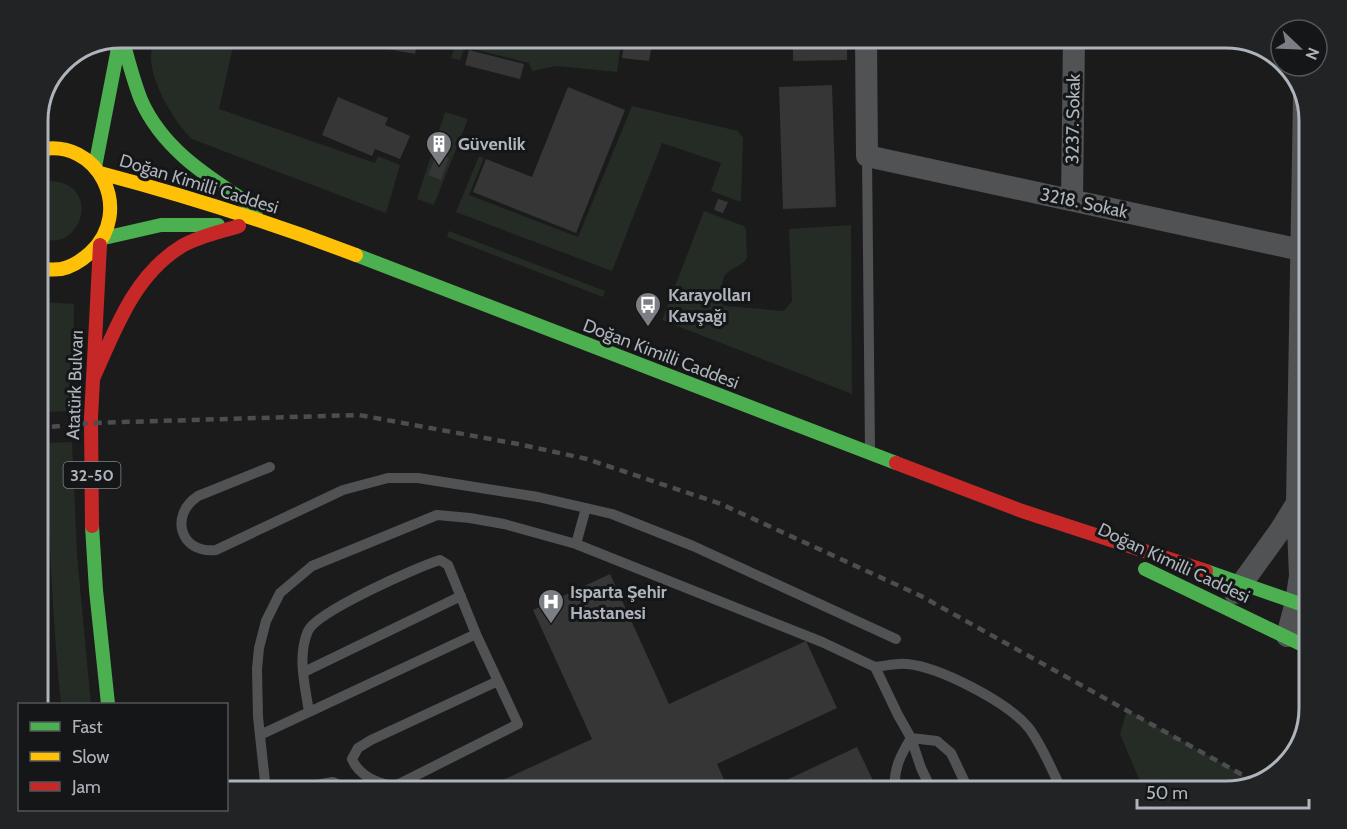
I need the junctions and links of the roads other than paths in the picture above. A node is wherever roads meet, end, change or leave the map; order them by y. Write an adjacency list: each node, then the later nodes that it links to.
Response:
1 (119, 48): 7 (main road)
2 (124, 48): 10 (main road)
3 (866, 48): 6 (street)
4 (1074, 48): 8 (street, 3237. Sokak)
5 (48, 149): 7 (main road, Doğan Kimilli Caddesi)
6 (867, 156): 8 (street, 3218. Sokak); 15 (lane)
7 (97, 170): 10 (main road, Doğan Kimilli Caddesi); 11 (main road, Atatürk Bulvarı)
8 (1072, 200): 12 (street, 3218. Sokak)
9 (239, 226): 10 (main road, Doğan Kimilli Caddesi); 11 (main road, Doğan Kimilli Caddesi); 14 (main road)
10 (288, 229): 15 (main road, Doğan Kimilli Caddesi)
11 (102, 242): 13 (main road); 14 (main road, Atatürk Bulvarı / 32-50)
12 (1299, 250)
13 (48, 270)
14 (91, 382): 35 (main road, Atatürk Bulvarı / 32-50)
15 (870, 453): 20 (main road, Doğan Kimilli Caddesi)
16 (1299, 458): 18 (street)
17 (270, 467): 19 (lane)
18 (1297, 503): 22 (street); 23 (street)
19 (586, 508): 21 (lane); 30 (lane)
20 (1022, 511): 23 (main road, Doğan Kimilli Caddesi); 26 (main road, Doğan Kimilli Caddesi)
21 (576, 544): 32 (lane); 39 (lane)
22 (1299, 544)
23 (1243, 584): 25 (main road, Doğan Kimilli Caddesi); 26 (street)
24 (461, 596): 28 (lane); 33 (lane); 33 (lane)
25 (1299, 604)
26 (1224, 606): 29 (main road, Doğan Kimilli Caddesi)
27 (1299, 613): 29 (street)
28 (476, 634): 34 (lane); 38 (lane)
29 (1287, 636): 31 (main road, Doğan Kimilli Caddesi)
30 (896, 639)
31 (1299, 642)
32 (875, 667): 40 (lane); 47 (lane)
33 (304, 672): 38 (lane)
34 (498, 681): 42 (lane); 43 (lane)
35 (105, 685): 36 (main road, Atatürk Bulvarı / 32-50); 37 (lane)
36 (108, 703)
37 (116, 703)
38 (309, 712): 39 (lane)
39 (260, 735): 41 (lane)
40 (911, 738): 44 (lane); 45 (lane); 46 (lane)
41 (265, 781)
42 (377, 781)
43 (405, 781)
44 (894, 781)
45 (927, 781)
46 (964, 781)
47 (1056, 781)

